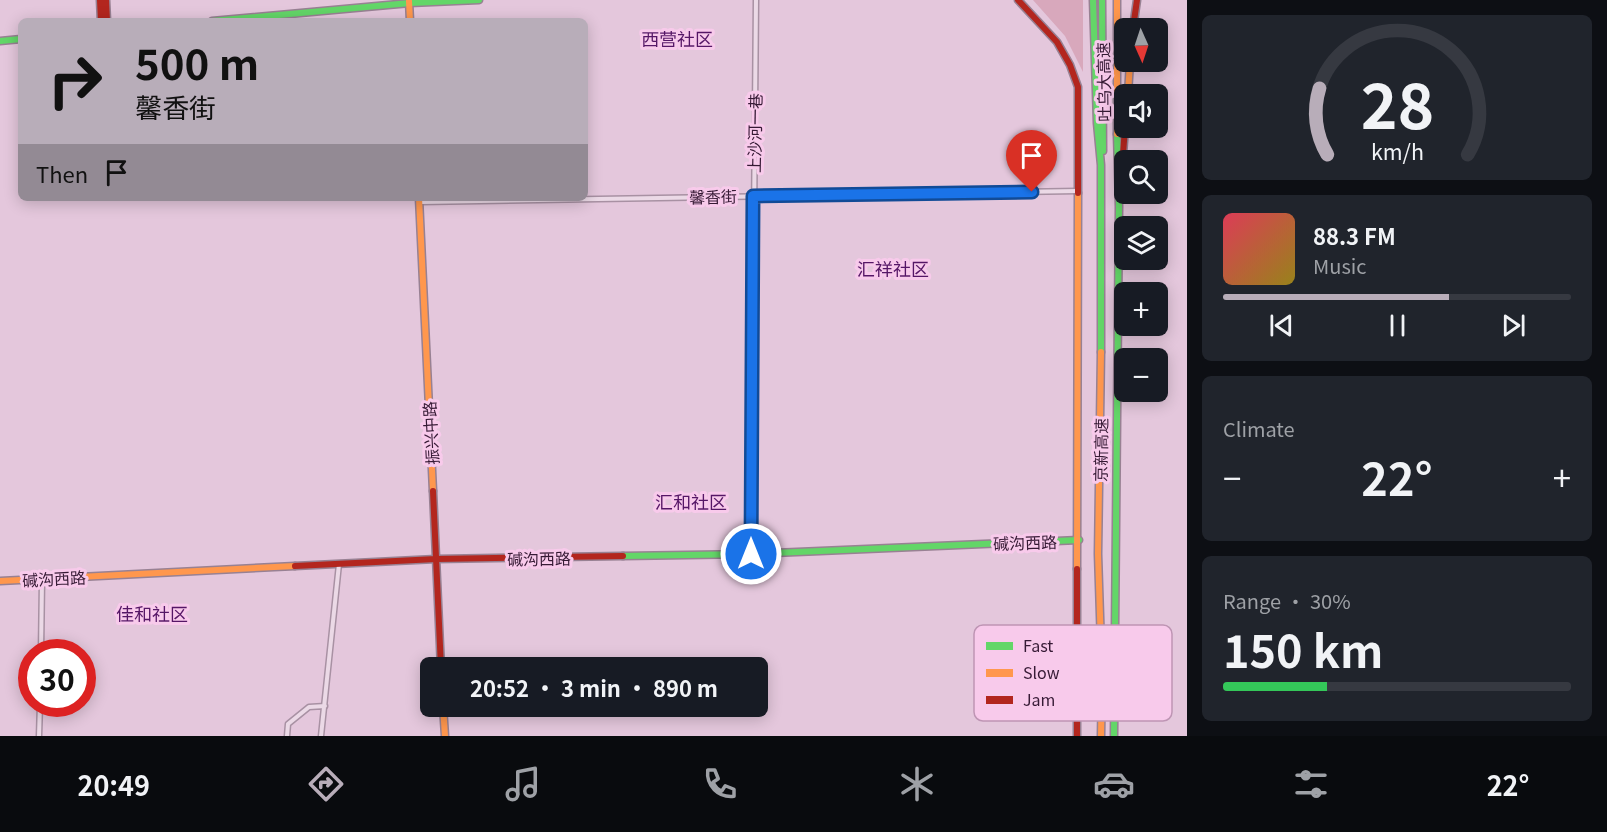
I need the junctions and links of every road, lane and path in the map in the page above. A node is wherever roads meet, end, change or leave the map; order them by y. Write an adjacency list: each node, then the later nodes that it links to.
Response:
1 (100, 0): 11 (main road)
2 (106, 0): 12 (main road)
3 (479, 0): 10 (main road)
4 (756, 0): 21 (street, 上沙河一巷)
5 (1018, 0): 20 (main road)
6 (1094, 0): 19 (main road)
7 (1102, 0): 19 (main road, 吐乌大高速)
8 (1117, 0): 24 (main road, 吐乌大高速)
9 (1137, 0): 15 (main road)
10 (409, 1): 13 (main road); 14 (main road)
11 (100, 18)
12 (107, 18)
13 (242, 18)
14 (410, 18)
15 (1134, 18)
16 (18, 39): 17 (main road)
17 (0, 40)
18 (1124, 138): 24 (main road)
19 (1101, 165): 32 (main road, 京新高速)
20 (1079, 191): 21 (street, 馨香街); 25 (main road)
21 (753, 196): 22 (street, 馨香街); 26 (street, 上沙河一巷)
22 (588, 198)
23 (419, 201): 27 (main road, 振兴中路)
24 (1119, 207): 33 (main road, 京新高速)
25 (1079, 540): 26 (main road, 碱沟西路); 31 (main road)
26 (751, 554): 27 (main road, 碱沟西路)
27 (436, 559): 28 (main road, 碱沟西路); 35 (main road, 振兴中路)
28 (339, 564): 29 (main road, 碱沟西路); 36 (street)
29 (42, 579): 30 (main road, 碱沟西路); 34 (street)
30 (0, 581)
31 (1078, 625)
32 (1100, 625)
33 (1115, 625)
34 (41, 639)
35 (440, 657)
36 (325, 706): 43 (street); 44 (street)
37 (40, 717): 42 (street)
38 (444, 717): 45 (main road)
39 (1077, 721): 46 (main road)
40 (1101, 721): 47 (main road, 京新高速)
41 (1114, 721): 48 (main road, 京新高速)
42 (39, 736)
43 (287, 736)
44 (321, 736)
45 (445, 736)
46 (1077, 736)
47 (1101, 736)
48 (1114, 736)

